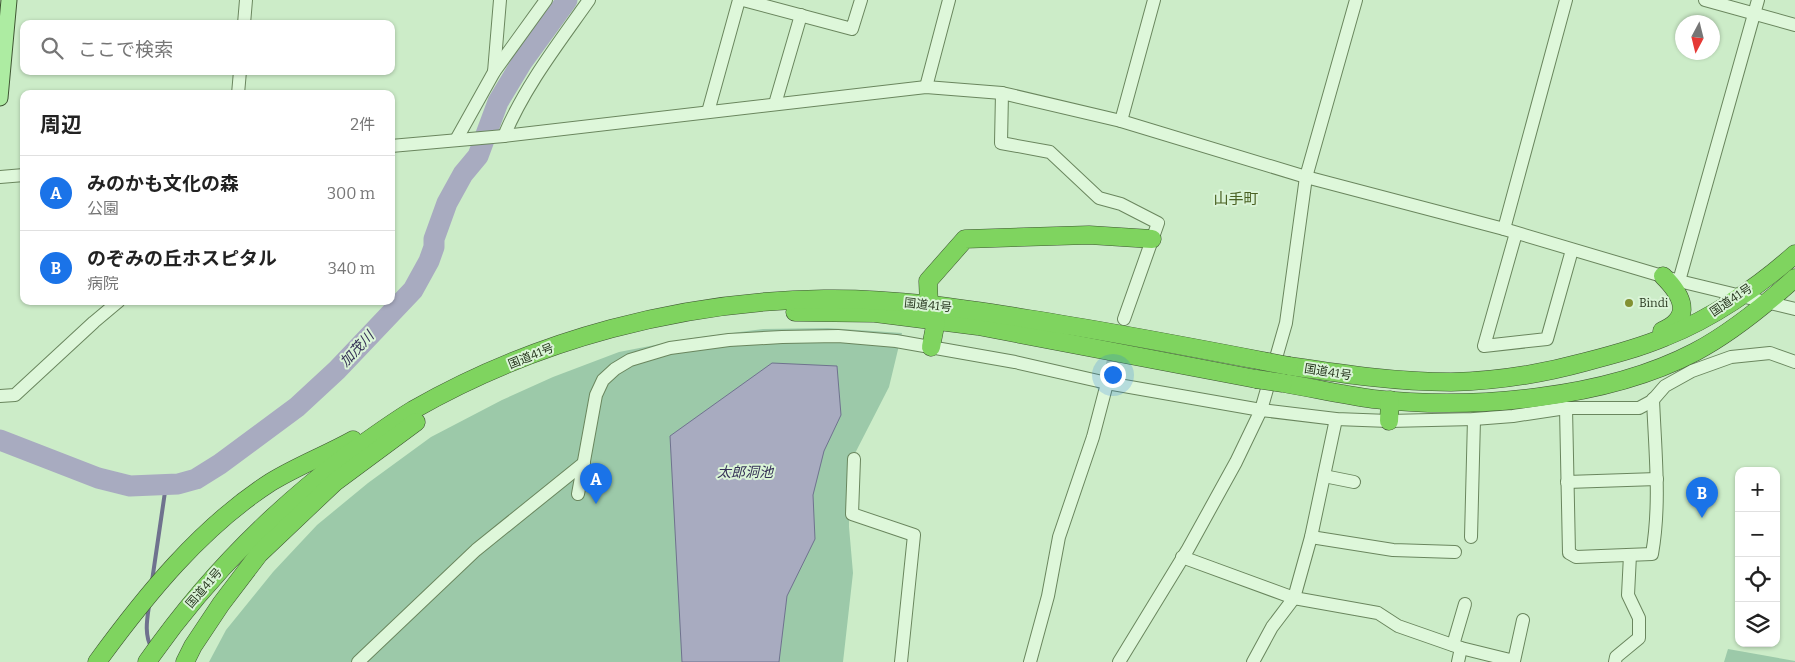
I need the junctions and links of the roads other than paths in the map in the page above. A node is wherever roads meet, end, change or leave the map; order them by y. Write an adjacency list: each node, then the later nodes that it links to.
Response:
1 (9, 0): 24 (main road)
2 (246, 0): 17 (street)
3 (500, 0): 19 (street)
4 (546, 0): 19 (street)
5 (589, 0): 28 (street)
6 (739, 0): 26 (street)
7 (743, 0): 16 (street)
8 (861, 0): 16 (street)
9 (949, 0): 21 (street)
10 (1154, 0): 27 (street)
11 (1356, 0): 33 (street)
12 (1566, 0): 34 (street)
13 (1705, 0): 15 (street)
14 (1758, 0): 15 (street)
15 (1754, 14): 18 (street); 38 (street)
16 (801, 15): 25 (street)
17 (244, 20)
18 (1795, 25)
19 (494, 72): 29 (street)
20 (240, 75): 22 (street)
21 (926, 87): 23 (street); 25 (street)
22 (238, 90)
23 (1002, 93): 27 (street); 35 (street)
24 (0, 98)
25 (776, 104): 26 (street)
26 (708, 112): 28 (street)
27 (1121, 121): 33 (street)
28 (504, 136): 29 (street)
29 (456, 140): 30 (street)
30 (395, 146)
31 (20, 175): 32 (street)
32 (0, 177)
33 (1306, 177): 34 (street); 55 (street)
34 (1510, 231): 36 (street); 36 (street)
35 (1152, 239): 44 (highway); 45 (street)
36 (1572, 250): 38 (street)
37 (1795, 254): 40 (highway, 国道41号)
38 (1671, 278): 40 (street); 47 (highway)
39 (1795, 278): 41 (highway, 国道41号)
40 (1739, 296): 41 (street); 47 (highway, 国道41号)
41 (1767, 302): 43 (street); 52 (highway, 国道41号)
42 (114, 305): 50 (street)
43 (1795, 309)
44 (932, 313): 46 (highway); 47 (highway, 国道41号, bridge); 52 (highway, 国道41号, bridge); 53 (highway, 国道41号); 56 (highway, 国道41号)
45 (1124, 319)
46 (931, 347): 49 (street); 61 (street)
47 (1615, 354)
48 (1795, 362): 51 (street)
49 (1108, 378): 55 (street); 83 (street)
50 (0, 396)
51 (1653, 399): 54 (street); 63 (street)
52 (1390, 400): 59 (highway)
53 (439, 406): 75 (highway, 国道41号); 80 (highway)
54 (1566, 408): 58 (street); 65 (street)
55 (1261, 410): 57 (street); 71 (street)
56 (409, 412): 75 (highway, 国道41号); 77 (highway)
57 (1336, 419): 59 (street); 62 (street)
58 (1474, 419): 59 (street); 68 (street)
59 (1389, 422)
60 (854, 459): 82 (street)
61 (584, 462): 66 (street); 81 (street)
62 (1324, 476): 64 (street); 67 (street)
63 (1657, 480): 65 (street); 70 (street)
64 (1354, 482)
65 (1568, 482): 70 (street)
66 (578, 494)
67 (1311, 537): 69 (street); 72 (street)
68 (1472, 537)
69 (1455, 552)
70 (1630, 555): 87 (street)
71 (1182, 557): 72 (street); 84 (street)
72 (1294, 598): 76 (street); 85 (street)
73 (1465, 604): 76 (street)
74 (1523, 620): 76 (street)
75 (172, 632): 78 (highway, 国道41号); 79 (highway, 国道41号)
76 (1457, 646): 86 (street)
77 (97, 662)
78 (147, 662)
79 (155, 662)
80 (185, 662)
81 (358, 662)
82 (901, 662)
83 (1030, 662)
84 (1119, 662)
85 (1253, 662)
86 (1458, 662)
87 (1615, 662)

